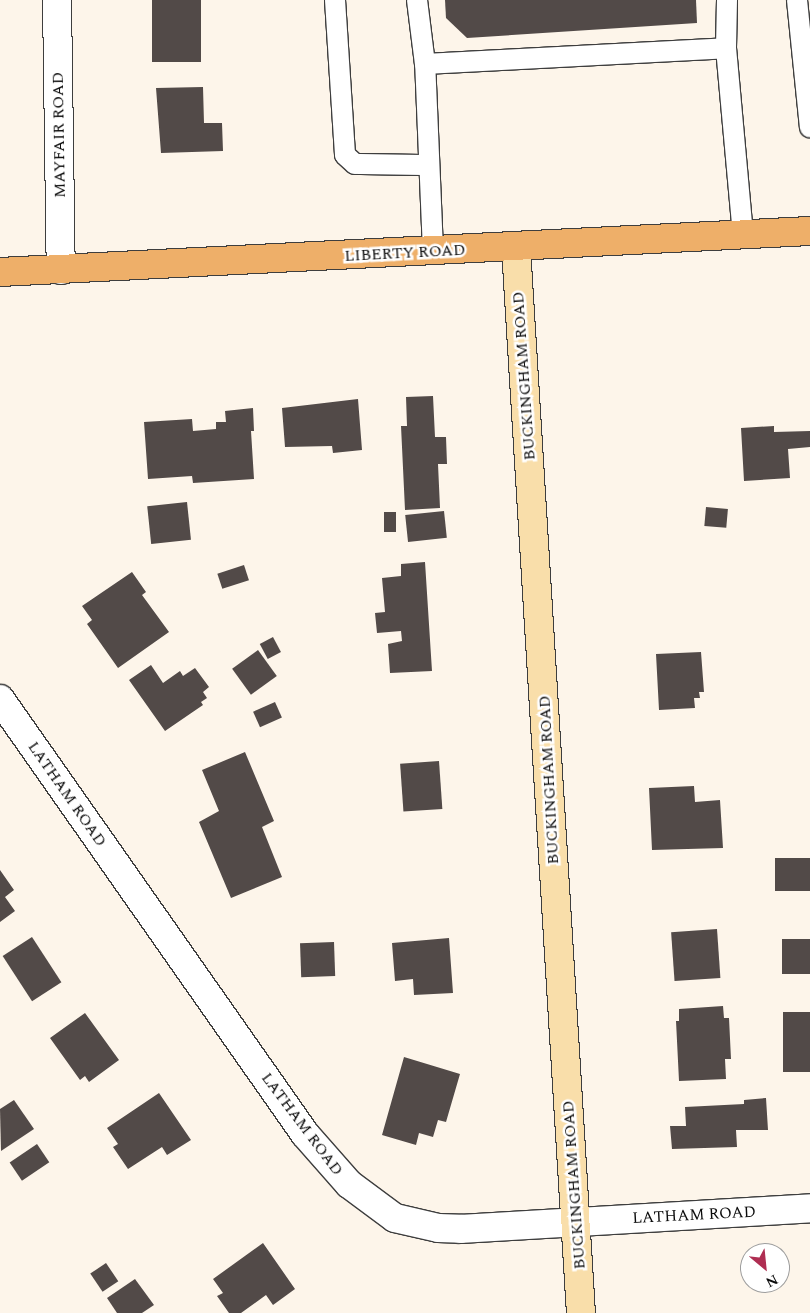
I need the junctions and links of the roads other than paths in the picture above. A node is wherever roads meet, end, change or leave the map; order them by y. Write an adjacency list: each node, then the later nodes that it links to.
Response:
1 (56, 0): 15 (street, MAYFAIR ROAD)
2 (335, 0): 10 (lane)
3 (418, 0): 7 (lane)
4 (727, 0): 6 (lane)
5 (797, 0): 8 (lane)
6 (726, 48): 7 (lane); 12 (lane)
7 (425, 64): 10 (lane)
8 (810, 121): 9 (lane)
9 (810, 127)
10 (428, 165): 14 (lane)
11 (810, 231): 12 (main road, LIBERTY ROAD)
12 (743, 235): 13 (main road, LIBERTY ROAD)
13 (516, 248): 14 (main road, LIBERTY ROAD); 19 (street, BUCKINGHAM ROAD)
14 (433, 251): 15 (main road, LIBERTY ROAD)
15 (61, 270): 16 (main road, LIBERTY ROAD)
16 (0, 272)
17 (0, 699): 19 (street, LATHAM ROAD)
18 (810, 1208): 19 (street, LATHAM ROAD)
19 (576, 1222): 20 (street, BUCKINGHAM ROAD)
20 (581, 1313)

